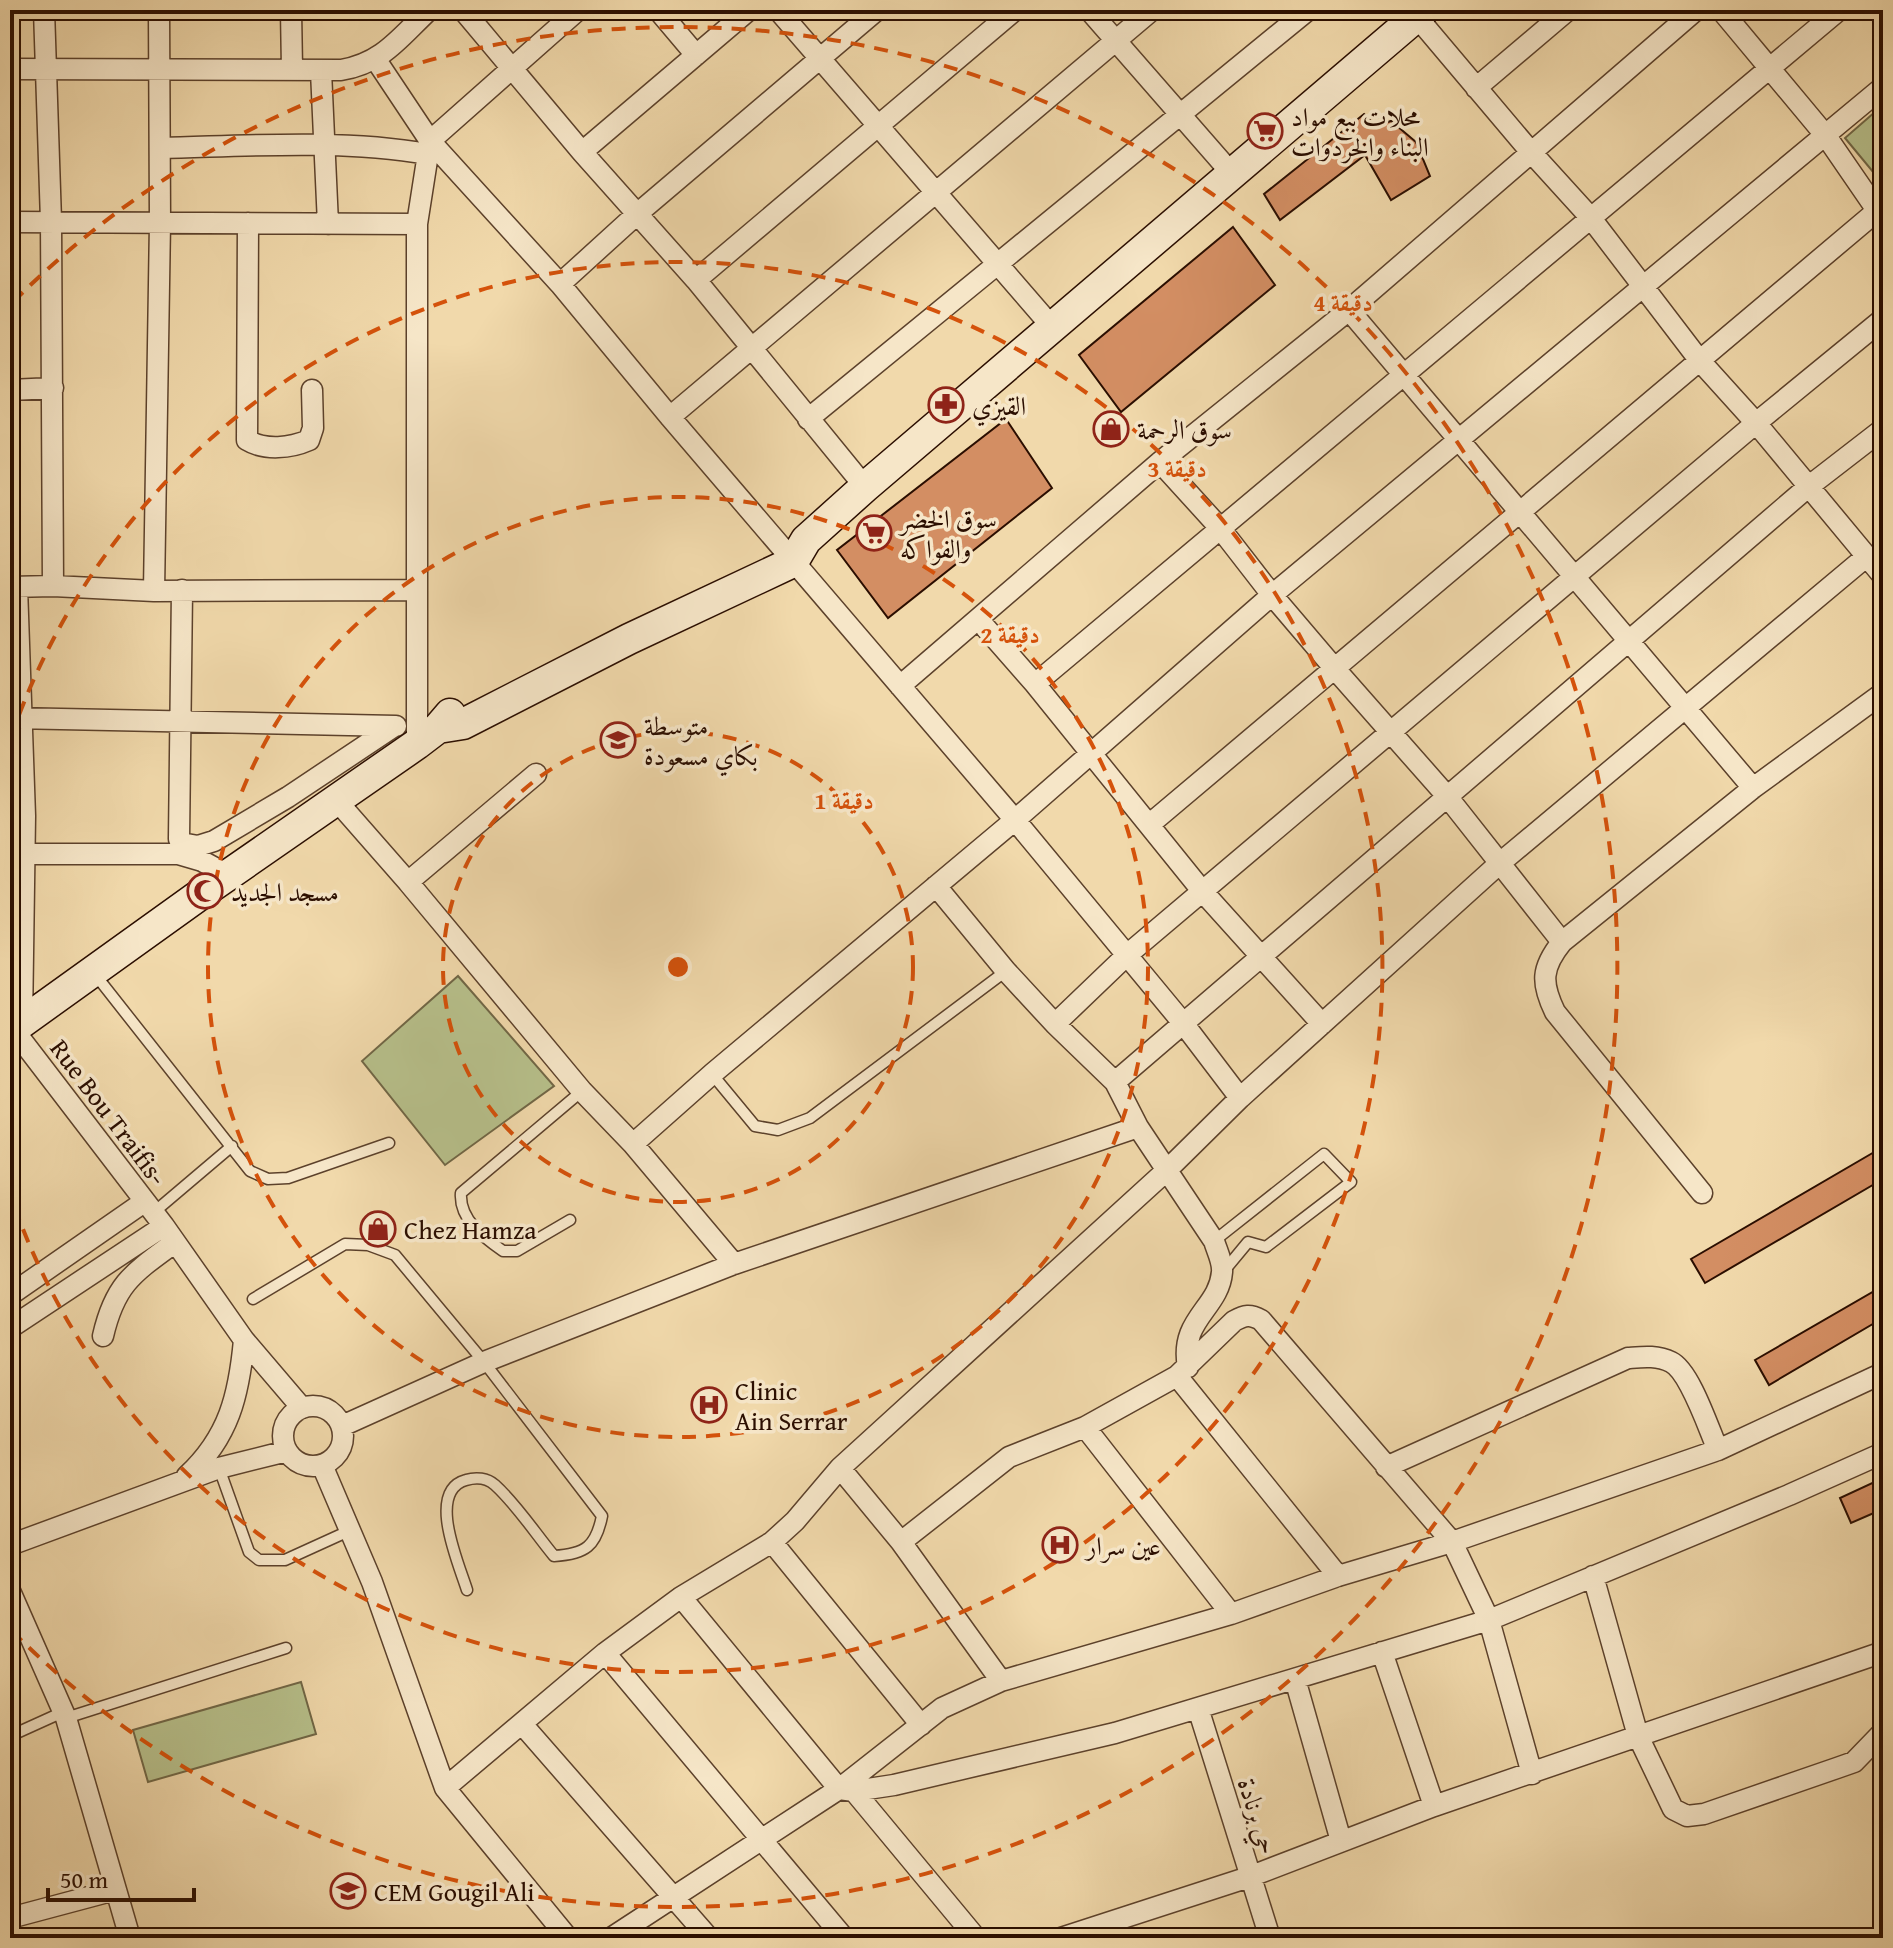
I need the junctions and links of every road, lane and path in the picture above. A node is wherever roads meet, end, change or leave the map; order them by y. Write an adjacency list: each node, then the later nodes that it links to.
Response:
1 (44, 10): 24 (street)
2 (159, 10): 29 (street)
3 (291, 10): 27 (street)
4 (429, 10): 23 (street)
5 (463, 10): 28 (street)
6 (578, 10): 28 (street)
7 (658, 10): 21 (street)
8 (749, 10): 21 (street)
9 (778, 10): 22 (street)
10 (877, 10): 22 (street)
11 (1015, 10): 34 (street)
12 (1089, 10): 20 (street)
13 (1152, 10): 20 (street)
14 (1308, 10): 33 (street)
15 (1568, 10): 32 (street)
16 (1696, 10): 39 (street)
17 (1721, 10): 25 (street)
18 (1839, 10): 25 (street)
19 (1417, 12): 32 (street); 41 (street)
20 (1116, 40): 33 (street); 42 (street)
21 (696, 55): 40 (street)
22 (821, 58): 34 (street); 43 (street)
23 (376, 60): 30 (street); 38 (street)
24 (46, 68): 26 (street); 29 (street); 46 (street)
25 (1771, 68): 35 (street); 45 (street)
26 (10, 69)
27 (292, 69): 29 (street); 30 (street)
28 (513, 69): 38 (street); 40 (street)
29 (159, 71): 37 (street)
30 (321, 71): 36 (street)
31 (1883, 87): 35 (street)
32 (1476, 88): 39 (street)
33 (1180, 115): 41 (street); 52 (street)
34 (877, 126): 42 (street); 53 (street)
35 (1826, 136): 44 (street); 55 (street)
36 (324, 145): 37 (street); 38 (street); 50 (street)
37 (160, 148): 48 (street)
38 (429, 148): 51 (street); 54 (street)
39 (1530, 151): 45 (street); 56 (street)
40 (582, 152): 43 (street)
41 (1233, 175): 58 (street)
42 (934, 192): 52 (street); 59 (street)
43 (637, 214): 53 (street); 54 (street)
44 (1880, 215): 60 (street)
45 (1590, 217): 55 (street); 61 (street)
46 (51, 221): 47 (street); 48 (street); 62 (street)
47 (10, 222)
48 (160, 223): 49 (street); 83 (street)
49 (248, 223): 50 (street); 64 (street)
50 (328, 224): 51 (street)
51 (417, 224): 82 (street)
52 (998, 263): 58 (street); 66 (street)
53 (696, 280): 59 (street)
54 (560, 284): 65 (street)
55 (1644, 287): 60 (street); 69 (street)
56 (1349, 310): 61 (street); 70 (street)
57 (1883, 319): 67 (street)
58 (1053, 328): 71 (street)
59 (751, 350): 65 (street); 66 (street)
60 (1700, 361): 67 (street); 73 (street)
61 (1403, 374): 69 (street); 74 (street)
62 (53, 388): 63 (street); 79 (street)
63 (10, 390)
64 (312, 390)
65 (670, 417): 75 (street)
66 (808, 419): 71 (street)
67 (1756, 423): 72 (street); 78 (street)
68 (1881, 434): 72 (street)
69 (1459, 441): 73 (street); 84 (street)
70 (1160, 462): 74 (street); 85 (street)
71 (865, 487): 75 (street)
72 (1808, 487): 76 (street); 86 (street)
73 (1519, 513): 78 (street); 87 (street)
74 (1220, 528): 84 (street); 88 (street)
75 (794, 550): 89 (street); 95 (street)
76 (1867, 556): 77 (street); 91 (street)
77 (1883, 576)
78 (1575, 578): 86 (street); 94 (street)
79 (53, 586): 80 (street); 83 (street)
80 (14, 587): 92 (street)
81 (182, 590): 82 (street); 83 (street); 93 (street)
82 (417, 590): 95 (street)
83 (154, 591)
84 (1272, 595): 87 (street); 96 (street)
85 (978, 619): 88 (street); 89 (street)
86 (1629, 642): 91 (street); 99 (street)
87 (1335, 669): 94 (street); 102 (street)
88 (1035, 684): 96 (street)
89 (900, 686): 101 (street)
90 (1883, 693): 98 (street)
91 (1685, 708): 98 (street); 104 (street)
92 (17, 719): 93 (street); 103 (street)
93 (182, 721): 95 (street); 95 (street)
94 (1392, 730): 99 (street); 108 (street)
95 (416, 731): 100 (street)
96 (1092, 753): 101 (street); 102 (street)
97 (536, 774): 106 (street)
98 (1753, 788): 109 (street)
99 (1446, 795): 104 (street); 111 (street)
100 (337, 801): 105 (street); 106 (street)
101 (1015, 820): 107 (street); 110 (street)
102 (1150, 824): 108 (street)
103 (18, 854): 105 (street); 117 (street)
104 (1500, 863): 109 (street); 116 (street)
105 (228, 875): 112 (street)
106 (408, 882): 120 (street)
107 (936, 886): 113 (street); 118 (street)
108 (1203, 892): 110 (street); 111 (street)
109 (1562, 942): 127 (street)
110 (1127, 955): 114 (street); 115 (street)
111 (1262, 956): 114 (street); 116 (street)
112 (93, 971): 117 (street); 125 (lane)
113 (1006, 971): 115 (street); 118 (lane)
114 (1183, 1023): 119 (street); 121 (street)
115 (1055, 1024): 119 (street)
116 (1322, 1024): 121 (street)
117 (14, 1027): 129 (street, Rue Bou Traifis-)
118 (712, 1074): 124 (street)
119 (1115, 1082): 122 (street)
120 (582, 1091): 124 (street); 128 (lane)
121 (1240, 1098): 126 (street)
122 (1138, 1127): 126 (street); 131 (street)
123 (389, 1143): 125 (lane)
124 (633, 1144): 131 (street)
125 (232, 1146): 129 (lane)
126 (1166, 1171): 130 (street); 150 (street)
127 (1702, 1193)
128 (570, 1220)
129 (159, 1221): 133 (street); 135 (street); 136 (street); 137 (street, Rue Bou Traifis-)
130 (1214, 1241): 132 (street); 132 (lane)
131 (734, 1264): 138 (street)
132 (1222, 1273): 139 (street)
133 (10, 1295)
134 (253, 1299): 138 (lane)
135 (10, 1328)
136 (103, 1336)
137 (244, 1340): 141 (street, Rue Bou Traifis-); 151 (street)
138 (484, 1362): 142 (street); 159 (lane)
139 (1183, 1372): 143 (street); 148 (street); 157 (street)
140 (1883, 1373): 144 (street)
141 (302, 1408): 142 (street); 145 (street)
142 (342, 1426): 147 (street)
143 (1085, 1427): 154 (street); 162 (street)
144 (1718, 1450): 148 (street); 155 (street)
145 (287, 1451): 147 (street); 149 (street)
146 (1883, 1453): 158 (street)
147 (322, 1465): 152 (street)
148 (1386, 1467): 155 (street)
149 (219, 1468): 151 (street); 152 (lane)
150 (840, 1468): 153 (street); 154 (street)
151 (181, 1482): 156 (street)
152 (351, 1530): 178 (street)
153 (772, 1542): 161 (street); 173 (street)
154 (901, 1542): 169 (street)
155 (1452, 1542): 157 (street); 163 (street)
156 (10, 1545)
157 (1338, 1576): 162 (street)
158 (1593, 1576): 163 (street); 176 (street)
159 (467, 1590)
160 (10, 1591): 171 (street)
161 (681, 1597): 167 (street); 179 (street)
162 (1231, 1614): 169 (street)
163 (1489, 1620): 165 (street); 177 (street)
164 (286, 1648): 171 (lane)
165 (1382, 1652): 168 (street); 180 (street)
166 (1883, 1652): 176 (street)
167 (605, 1653): 172 (street); 181 (street)
168 (1295, 1679): 170 (street); 182 (street)
169 (1001, 1681): 173 (street)
170 (1198, 1708): 179 (street); 183 (street, حي برنادة)
171 (64, 1715): 175 (lane); 184 (street)
172 (522, 1724): 178 (street); 185 (street)
173 (921, 1725): 179 (street)
174 (1883, 1732): 176 (street)
175 (10, 1736)
176 (1638, 1736): 177 (street)
177 (1532, 1774): 180 (street)
178 (445, 1788): 188 (street)
179 (847, 1790): 181 (street); 192 (street)
180 (1434, 1806): 182 (street)
181 (761, 1840): 185 (street); 191 (street)
182 (1341, 1841): 183 (street)
183 (1249, 1877): 193 (street); 194 (street, حي برنادة)
184 (115, 1890): 186 (street); 187 (street)
185 (674, 1897): 189 (street); 190 (street)
186 (10, 1918)
187 (130, 1938)
188 (568, 1938)
189 (611, 1938)
190 (709, 1938)
191 (844, 1938)
192 (976, 1938)
193 (1061, 1938)
194 (1270, 1938)

